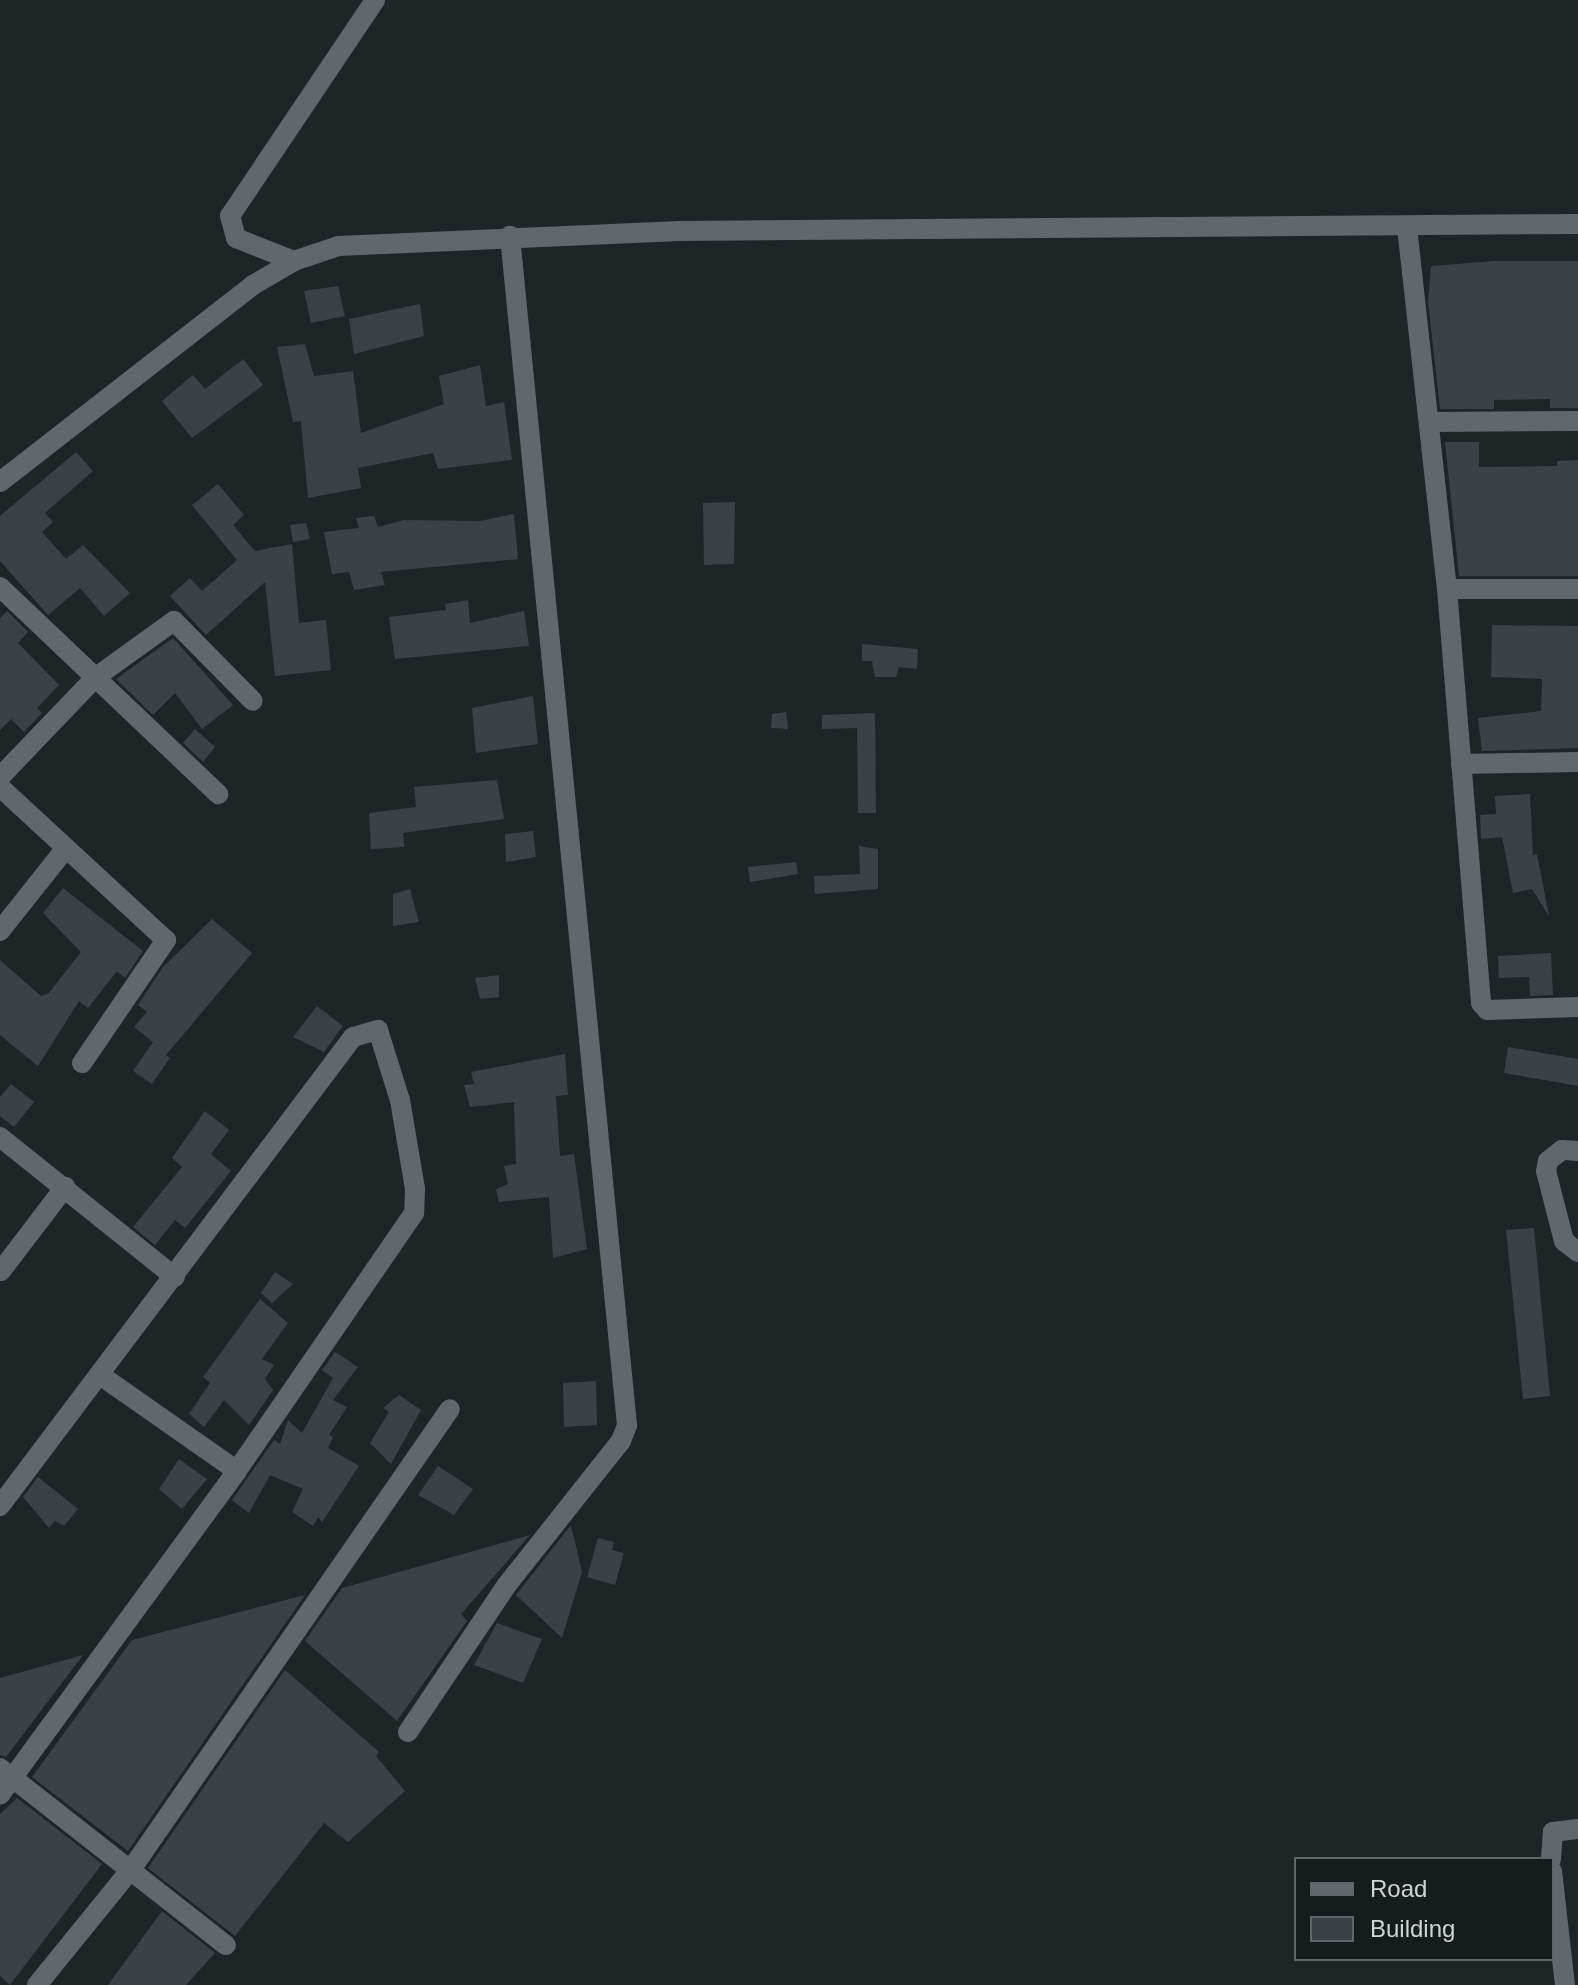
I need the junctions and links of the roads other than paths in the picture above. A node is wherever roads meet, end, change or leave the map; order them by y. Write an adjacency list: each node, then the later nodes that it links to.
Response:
1 (375, 0): 5 (street)
2 (1578, 224): 3 (street)
3 (1407, 227): 4 (street); 7 (street)
4 (510, 236): 5 (street); 33 (street)
5 (294, 261): 8 (street)
6 (1578, 421): 7 (street)
7 (1430, 422): 10 (street)
8 (0, 482)
9 (0, 587): 12 (street)
10 (1447, 589): 11 (street); 15 (street)
11 (1578, 589)
12 (96, 677): 13 (street); 16 (street); 18 (street)
13 (253, 701)
14 (1578, 762): 15 (street)
15 (1461, 764): 21 (street)
16 (0, 777)
17 (0, 787): 19 (street)
18 (218, 794)
19 (66, 848): 20 (street); 22 (street)
20 (0, 931)
21 (1578, 1007)
22 (82, 1063)
23 (0, 1137): 25 (street)
24 (1578, 1151): 26 (street)
25 (65, 1187): 27 (street); 28 (street)
26 (1578, 1252)
27 (1, 1271)
28 (175, 1277): 29 (street); 31 (street)
29 (100, 1375): 31 (street); 32 (street)
30 (450, 1409): 38 (street)
31 (237, 1471): 34 (street)
32 (0, 1506)
33 (408, 1732)
34 (7, 1773): 35 (street); 38 (street)
35 (0, 1795)
36 (1578, 1829): 37 (street)
37 (1551, 1857)
38 (132, 1868): 40 (street); 41 (street)
39 (1554, 1889): 42 (street)
40 (226, 1945)
41 (37, 1985)
42 (1565, 1985)

